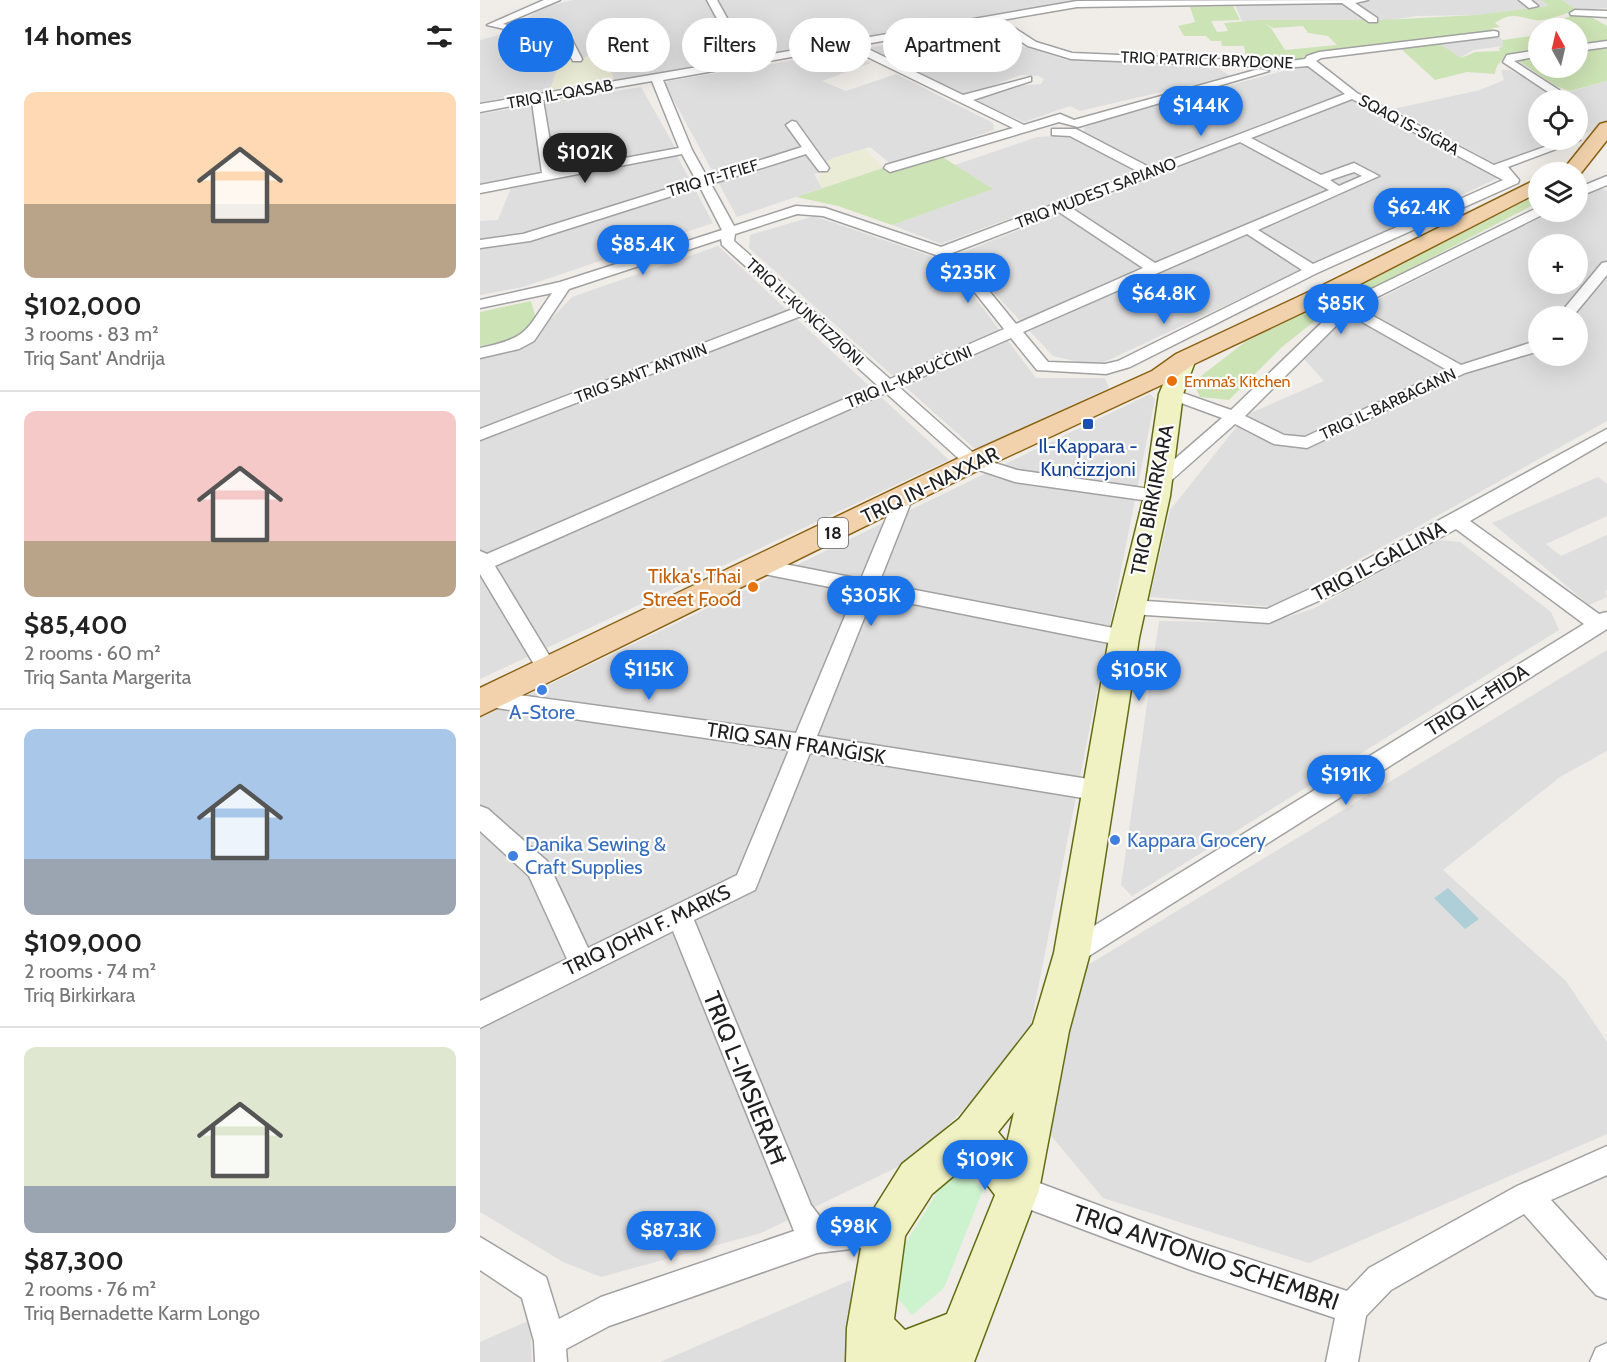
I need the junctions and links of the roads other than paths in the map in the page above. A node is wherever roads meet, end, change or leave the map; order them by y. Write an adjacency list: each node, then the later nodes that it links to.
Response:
1 (555, 0): 13 (street)
2 (712, 0): 10 (street)
3 (1362, 0): 5 (street, TRIQ IL-QASAB)
4 (1524, 0): 7 (street)
5 (1345, 1): 6 (street, TRIQ IL-QASAB); 12 (street)
6 (1074, 2): 11 (street, TRIQ IL-QASAB)
7 (1533, 6)
8 (1575, 13): 9 (street)
9 (1605, 15)
10 (722, 18)
11 (1004, 18)
12 (1373, 20)
13 (493, 25): 14 (street); 21 (street)
14 (480, 30)
15 (1494, 34): 22 (street, TRIQ PATRICK BRYDONE)
16 (1022, 38): 23 (street, TRIQ PATRICK BRYDONE)
17 (1607, 44): 18 (street)
18 (1588, 47)
19 (871, 55): 32 (street)
20 (1528, 55): 25 (street)
21 (577, 59)
22 (1310, 62): 23 (street, TRIQ PATRICK BRYDONE); 30 (street, SQAQ IS-SIĠRA)
23 (1283, 65): 36 (street)
24 (686, 72): 26 (street, TRIQ IL-QASAB)
25 (1528, 75)
26 (656, 77): 31 (street, TRIQ IL-QASAB); 41 (street)
27 (1533, 78): 29 (street)
28 (1027, 79): 32 (street)
29 (1552, 90)
30 (1353, 95): 39 (street, TRIQ MUDEST SAPIANO); 51 (street, SQAQ IS-SIĠRA)
31 (537, 98): 33 (street, TRIQ IL-QASAB); 49 (street)
32 (963, 99): 35 (street)
33 (480, 108)
34 (792, 125): 40 (street)
35 (1021, 128): 36 (street); 47 (street)
36 (1073, 128): 48 (street)
37 (1606, 131): 38 (street); 44 (main road)
38 (1588, 136)
39 (1241, 138): 48 (street, TRIQ MUDEST SAPIANO); 50 (street)
40 (808, 149): 46 (street); 52 (street, TRIQ IT-TFIEF)
41 (686, 150): 49 (street); 52 (street)
42 (1545, 150): 51 (street)
43 (1607, 160): 45 (main road)
44 (1578, 162)
45 (1588, 166)
46 (823, 168)
47 (890, 168)
48 (1149, 172): 58 (street, TRIQ MUDEST SAPIANO)
49 (549, 175): 54 (street)
50 (1320, 180): 56 (street); 56 (street, TRIQ IL-KAPUĊĊINI)
51 (1513, 180): 66 (street)
52 (702, 181): 61 (street); 62 (street, TRIQ IT-TFIEF)
53 (1606, 181): 55 (street)
54 (480, 189)
55 (1588, 189)
56 (1339, 190): 60 (street, TRIQ IL-KAPUĊĊINI)
57 (1528, 190): 75 (main road, 18)
58 (1061, 207): 63 (street, TRIQ MUDEST SAPIANO); 65 (street)
59 (1528, 216): 70 (street)
60 (1248, 229): 65 (street, TRIQ IL-KAPUĊĊINI); 66 (street)
61 (729, 230): 63 (street); 67 (street); 71 (street, TRIQ IL-KUNĊIZZJONI)
62 (480, 244)
63 (941, 252): 72 (street)
64 (1607, 266): 69 (street)
65 (1154, 269): 72 (street, TRIQ IL-KAPUĊĊINI)
66 (1312, 270): 72 (street)
67 (564, 286): 68 (street); 74 (street)
68 (480, 304)
69 (1573, 306)
70 (1346, 307): 76 (street); 79 (street)
71 (801, 311): 77 (street, TRIQ IL-KUNĊIZZJONI); 81 (street, TRIQ SANT' ANTNIN)
72 (1014, 332): 77 (street, TRIQ IL-KAPUĊĊINI)
73 (1528, 350): 76 (street, TRIQ IL-BARBAGANN)
74 (480, 353)
75 (1185, 359): 78 (street, TRIQ BIRKIRKARA); 82 (main road, TRIQ IN-NAXXAR / 18)
76 (1459, 370): 79 (street, TRIQ IL-BARBAGANN)
77 (888, 386): 82 (street, TRIQ IL-KUNĊIZZJONI); 86 (street, TRIQ IL-KAPUĊĊINI)
78 (1171, 394): 79 (street, TRIQ IL-BARBAGANN); 83 (street, TRIQ BIRKIRKARA)
79 (1232, 416): 83 (street)
80 (1607, 434): 85 (street, TRIQ IL-GALLINA)
81 (480, 435)
82 (973, 462): 83 (street); 84 (main road, TRIQ IN-NAXXAR / 18)
83 (1158, 489): 89 (street, TRIQ BIRKIRKARA)
84 (904, 497): 87 (main road, TRIQ IN-NAXXAR / 18); 88 (street, TRIQ JOHN F. MARKS)
85 (1457, 520): 89 (street, TRIQ IL-GALLINA); 90 (street)
86 (481, 562): 92 (street)
87 (764, 567): 88 (street); 92 (main road, TRIQ IN-NAXXAR / 18)
88 (867, 586): 91 (street); 94 (street, TRIQ JOHN F. MARKS)
89 (1131, 607): 91 (street, TRIQ BIRKIRKARA)
90 (1603, 621): 98 (street, TRIQ IL-ĦIDA)
91 (1124, 638): 95 (street, TRIQ BIRKIRKARA)
92 (548, 670): 93 (main road, TRIQ IN-NAXXAR / 18)
93 (485, 701): 94 (street, TRIQ SAN FRANĠISK)
94 (803, 743): 95 (street, TRIQ SAN FRANĠISK); 97 (street, TRIQ JOHN F. MARKS)
95 (1101, 791): 98 (street, TRIQ BIRKIRKARA)
96 (480, 816): 99 (street)
97 (679, 914): 99 (street, TRIQ JOHN F. MARKS); 107 (street, TRIQ L-IMSIERAĦ)
98 (1072, 953): 101 (street, TRIQ BIRKIRKARA)
99 (581, 962): 100 (street, TRIQ JOHN F. MARKS)
100 (480, 1015)
101 (1050, 1031): 102 (street, TRIQ BIRKIRKARA); 104 (street, TRIQ BIRKIRKARA)
102 (973, 1133): 104 (street); 106 (street, TRIQ BIRKIRKARA)
103 (1607, 1160): 105 (street, TRIQ ANTONIO SCHEMBRI)
104 (1017, 1190): 110 (street, TRIQ ANTONIO SCHEMBRI); 112 (street, TRIQ BIRKIRKARA)
105 (1527, 1196): 109 (street); 110 (street, TRIQ ANTONIO SCHEMBRI)
106 (885, 1230): 107 (street); 111 (street, TRIQ BIRKIRKARA)
107 (817, 1238): 113 (street)
108 (480, 1252): 113 (street)
109 (1607, 1284)
110 (1352, 1308): 114 (street)
111 (870, 1345): 112 (street)
112 (958, 1346)
113 (550, 1352)
114 (1342, 1362)

